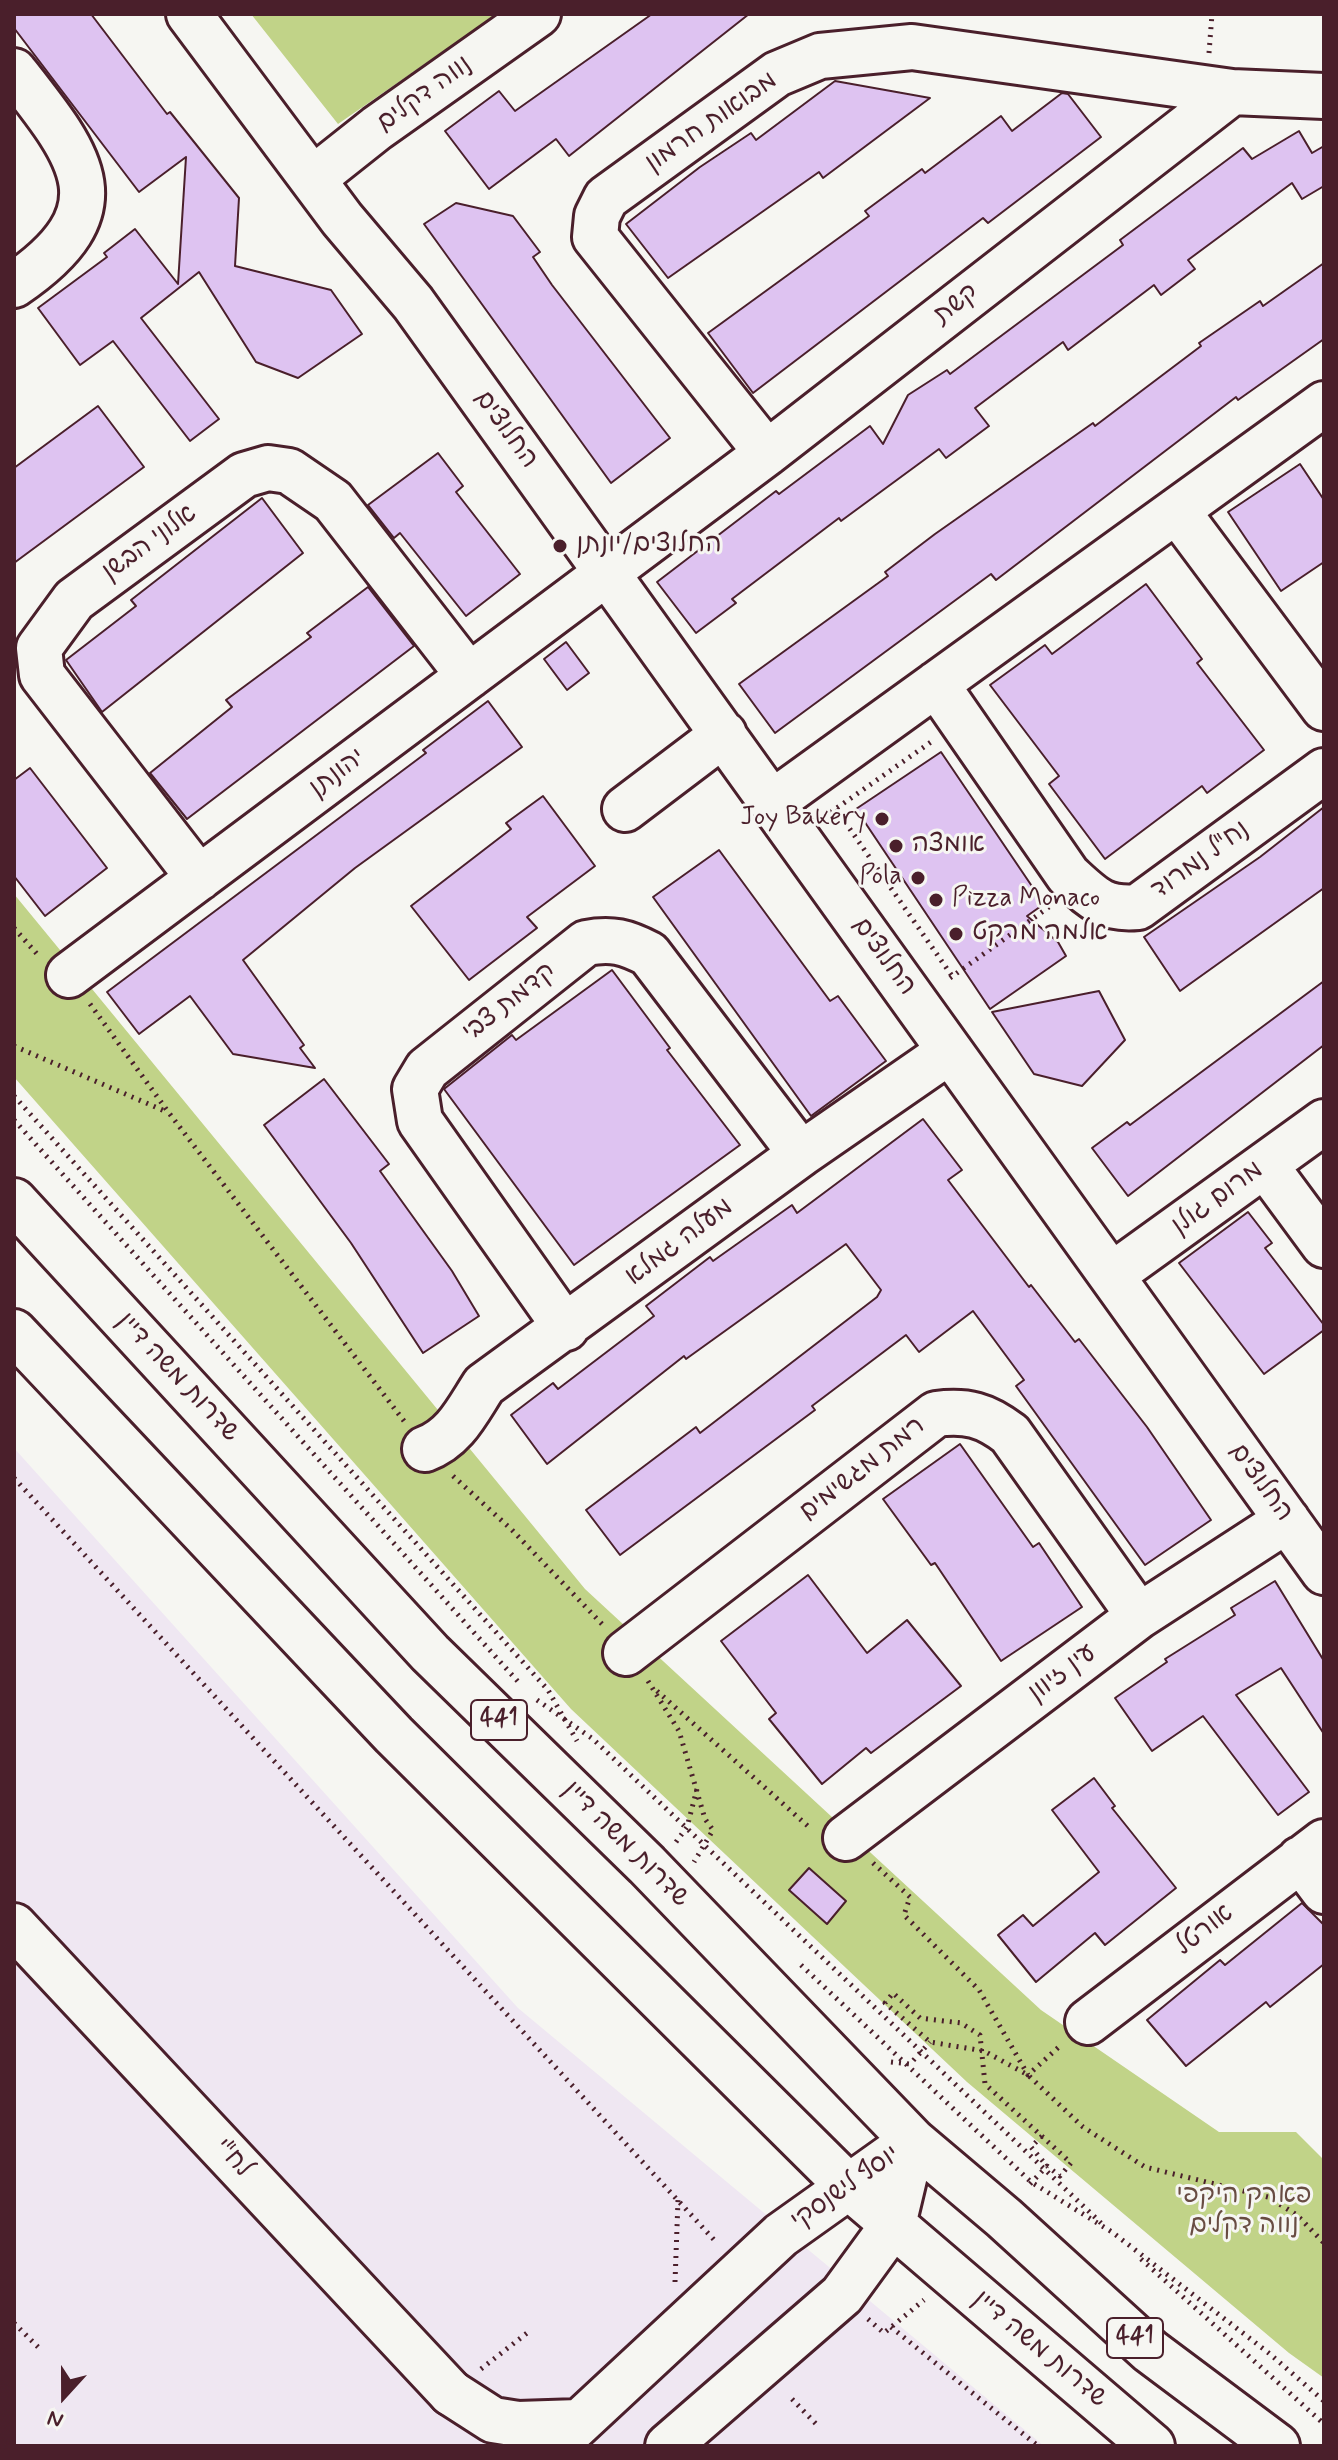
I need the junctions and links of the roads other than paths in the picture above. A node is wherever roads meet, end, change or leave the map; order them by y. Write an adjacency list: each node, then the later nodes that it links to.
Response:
1 (189, 14): 7 (street, החלוצים)
2 (225, 14): 7 (street, החלוצים)
3 (538, 14): 7 (street, נווה דקלים)
4 (14, 71): 8 (street)
5 (1232, 92): 6 (street); 10 (street, קשת); 10 (street, מבואות חרמון)
6 (1324, 96)
7 (323, 171): 12 (street, החלוצים)
8 (14, 285)
9 (1324, 404): 11 (street)
10 (767, 453): 12 (street, קשת)
11 (1177, 511): 14 (street); 15 (street)
12 (608, 572): 13 (street, יהונתן); 16 (street, החלוצים)
13 (469, 676): 20 (street, יהונתן); 20 (street, אלוני הבשן)
14 (936, 684): 17 (street, נח"ל נמרוד); 19 (street)
15 (1324, 708)
16 (724, 734): 18 (street); 19 (street, החלוצים)
17 (1324, 771)
18 (625, 809)
19 (785, 819): 22 (street, החלוצים)
20 (199, 878): 21 (street, יהונתן)
21 (72, 972)
22 (950, 1051): 24 (street, מעלה גמלא); 28 (street, החלוצים)
23 (1324, 1122): 25 (street, מרום גולן)
24 (801, 1154): 29 (street, מעלה גמלא); 29 (street, קדמת צבי)
25 (1265, 1165): 27 (street); 28 (street, מרום גולן)
26 (14, 1201): 40 (street, שדרות משה דיין / 441)
27 (1324, 1245)
28 (1112, 1275): 32 (street, החלוצים)
29 (566, 1328): 31 (street, מעלה גמלא)
30 (14, 1332): 41 (street, שדרות משה דיין / 441)
31 (434, 1446)
32 (1287, 1520): 33 (street, החלוצים); 34 (street, עין זיוון)
33 (1324, 1572)
34 (1139, 1616): 35 (street, רמת מגשימים); 36 (street, עין זיוון)
35 (641, 1641)
36 (846, 1838)
37 (1316, 1864): 39 (street, אורטל)
38 (14, 1926): 43 (street, לח"י)
39 (1088, 2022)
40 (913, 2141): 41 (street, יוסף לישנסקי); 42 (street, יוסף לישנסקי); 48 (street, שדרות משה דיין / 441)
41 (848, 2186): 42 (street, שדרות משה דיין / 441); 44 (street, יוסף לישנסקי)
42 (893, 2225): 46 (street, יוסף לישנסקי); 47 (street, שדרות משה דיין / 441)
43 (451, 2393): 44 (street); 45 (street)
44 (566, 2434)
45 (477, 2446)
46 (668, 2446)
47 (1152, 2446)
48 (1277, 2446)

